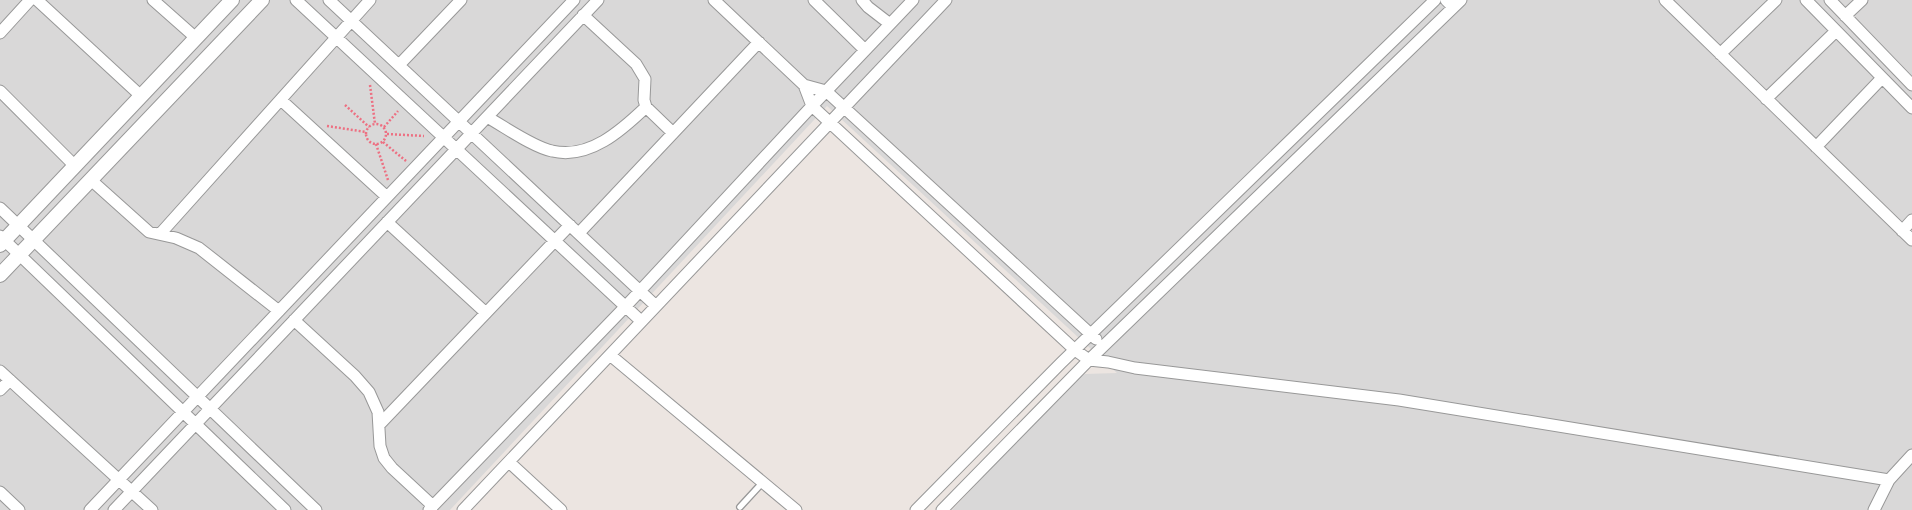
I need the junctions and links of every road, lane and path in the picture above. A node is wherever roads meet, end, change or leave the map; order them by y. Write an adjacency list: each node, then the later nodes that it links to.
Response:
1 (30, 0): 30 (street)
2 (37, 0): 44 (street)
3 (153, 0): 31 (street)
4 (262, 0): 71 (street)
5 (296, 0): 32 (street)
6 (329, 0): 27 (street)
7 (370, 0): 27 (street)
8 (461, 0): 36 (street)
9 (598, 0): 25 (street)
10 (714, 0): 33 (street)
11 (814, 0): 34 (street)
12 (862, 0): 28 (street)
13 (913, 0): 28 (street)
14 (946, 0): 51 (street)
15 (1435, 0): 94 (street)
16 (1682, 0): 24 (street)
17 (1776, 0): 35 (street)
18 (1806, 0): 29 (street)
19 (1830, 0): 26 (street)
20 (1862, 0): 26 (street)
21 (230, 1): 31 (street)
22 (567, 2): 54 (street)
23 (1453, 2): 95 (street)
24 (1669, 4): 35 (street)
25 (583, 15): 49 (street); 53 (street)
26 (1846, 16): 39 (street)
27 (352, 21): 32 (street); 36 (street)
28 (890, 24): 34 (street)
29 (1836, 31): 38 (street); 45 (street)
30 (0, 33)
31 (196, 38): 44 (street)
32 (336, 38): 37 (street); 46 (street)
33 (759, 42): 40 (street); 62 (street)
34 (865, 50): 41 (street)
35 (1720, 54): 45 (street)
36 (399, 65): 54 (street)
37 (367, 66): 47 (street); 57 (path)
38 (1882, 78): 43 (street); 67 (street)
39 (1911, 82): 43 (street)
40 (804, 85): 41 (street); 50 (street)
41 (826, 91): 50 (street); 51 (street)
42 (0, 92): 69 (street)
43 (1898, 95): 52 (street)
44 (141, 96): 69 (street)
45 (1766, 99): 67 (street)
46 (281, 100): 56 (street); 80 (street)
47 (406, 103): 59 (path); 64 (street)
48 (346, 105): 58 (path)
49 (646, 106): 53 (street); 62 (street)
50 (812, 106): 55 (street); 87 (street)
51 (844, 108): 55 (street); 94 (street)
52 (1912, 108)
53 (487, 117): 61 (street)
54 (459, 121): 61 (street); 64 (street)
55 (830, 122): 88 (street); 96 (street)
56 (307, 124): 60 (path); 72 (street)
57 (375, 124): 58 (path); 59 (path)
58 (369, 127): 60 (path)
59 (384, 127): 63 (path)
60 (366, 132): 66 (path)
61 (471, 133): 68 (street); 76 (street)
62 (673, 133): 79 (street)
63 (387, 134): 64 (path); 65 (path)
64 (444, 138): 68 (street); 70 (street)
65 (383, 142): 66 (path); 70 (path)
66 (376, 144): 72 (path)
67 (1816, 147): 78 (street)
68 (456, 149): 75 (street); 84 (street)
69 (75, 166): 77 (street)
70 (415, 168): 72 (street)
71 (91, 180): 80 (street); 82 (street)
72 (389, 195): 90 (street)
73 (0, 208): 77 (street)
74 (1912, 220): 78 (street)
75 (387, 222): 91 (street); 92 (street)
76 (570, 225): 79 (street); 84 (street)
77 (19, 226): 81 (street); 82 (street)
78 (1902, 231): 83 (street)
79 (579, 233): 87 (street)
80 (160, 234): 90 (street)
81 (2, 240): 85 (street)
82 (34, 240): 85 (street); 103 (street)
83 (1912, 240)
84 (554, 241): 89 (street); 91 (street)
85 (20, 255): 86 (street); 105 (street)
86 (0, 275)
87 (640, 291): 88 (street); 89 (street)
88 (656, 306): 93 (street)
89 (625, 307): 93 (street); 116 (street)
90 (279, 311): 103 (street)
91 (486, 313): 107 (street)
92 (294, 320): 104 (street); 107 (street)
93 (641, 321): 97 (street)
94 (1092, 335): 95 (street); 96 (street)
95 (1103, 346): 98 (street); 99 (street)
96 (1075, 350): 98 (street); 126 (street)
97 (610, 355): 109 (street); 112 (street)
98 (1089, 360): 99 (street); 127 (street)
99 (1108, 362): 111 (street)
100 (0, 370): 101 (street)
101 (10, 380): 102 (street); 110 (street)
102 (0, 390)
103 (198, 397): 104 (street); 105 (street)
104 (210, 408): 106 (street); 122 (street)
105 (183, 412): 106 (street); 110 (street)
106 (195, 424): 113 (street); 121 (street)
107 (380, 424): 116 (street)
108 (1912, 455): 111 (street)
109 (509, 462): 123 (street); 124 (street)
110 (119, 480): 113 (street); 118 (street)
111 (1889, 480): 128 (street)
112 (763, 482): 115 (lane); 125 (street)
113 (131, 491): 119 (street); 120 (street)
114 (0, 492): 117 (street)
115 (740, 507)
116 (431, 508)
117 (19, 510)
118 (90, 510)
119 (114, 510)
120 (152, 510)
121 (285, 510)
122 (316, 510)
123 (463, 510)
124 (561, 510)
125 (796, 510)
126 (916, 510)
127 (942, 510)
128 (1874, 510)

